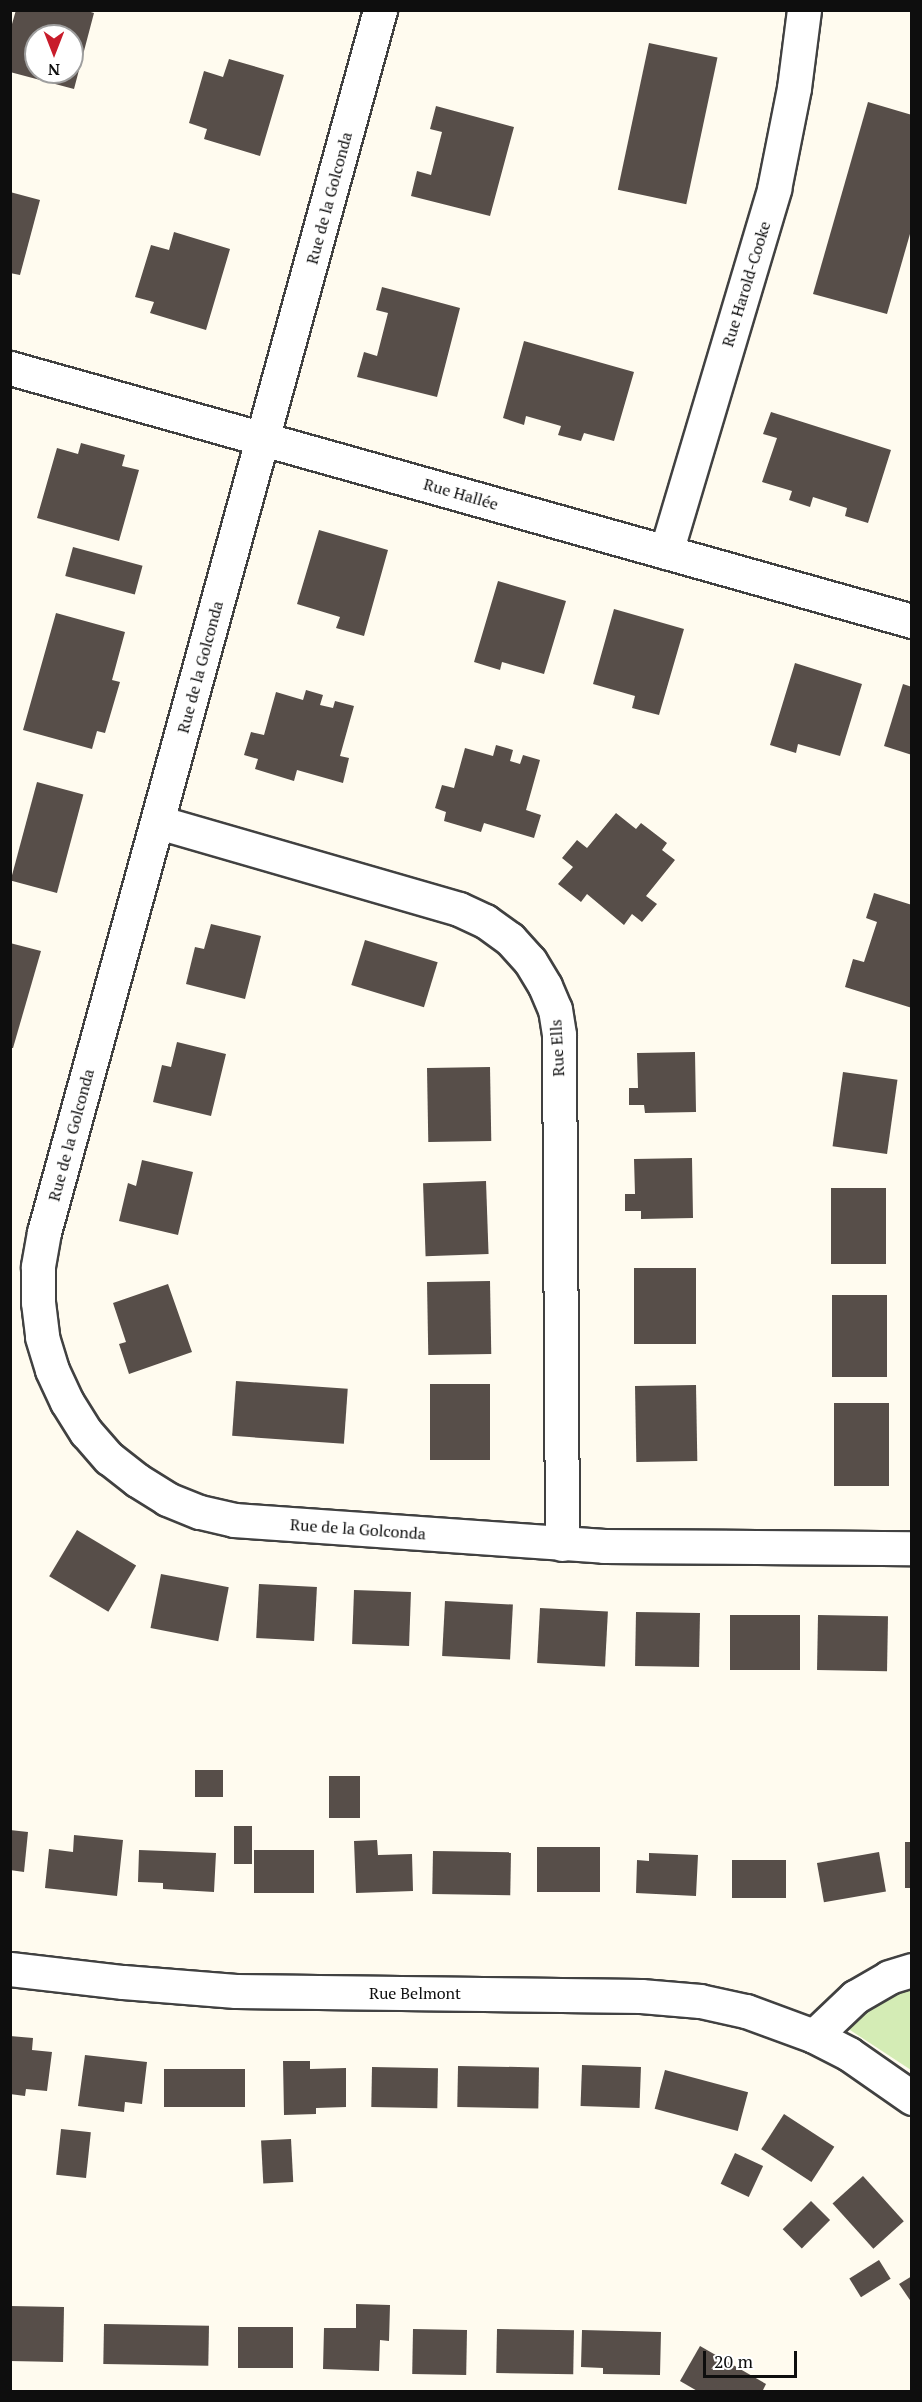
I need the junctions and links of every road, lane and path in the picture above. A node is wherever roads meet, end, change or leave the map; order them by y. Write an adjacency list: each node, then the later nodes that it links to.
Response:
1 (380, 10): 4 (street, Rue de la Golconda)
2 (804, 10): 5 (street, Rue Harold-Cooke)
3 (10, 368): 4 (street, Rue Hallée)
4 (263, 438): 5 (street, Rue Hallée); 7 (street, Rue de la Golconda)
5 (666, 552): 6 (street, Rue Hallée)
6 (912, 621)
7 (158, 822): 8 (street, Rue Ells); 8 (street, Rue de la Golconda)
8 (562, 1544): 9 (street, Rue de la Golconda)
9 (912, 1548)
10 (10, 1969): 12 (street, Rue Belmont)
11 (912, 1970): 12 (street)
12 (814, 2036): 13 (street, Rue Belmont)
13 (912, 2098)

